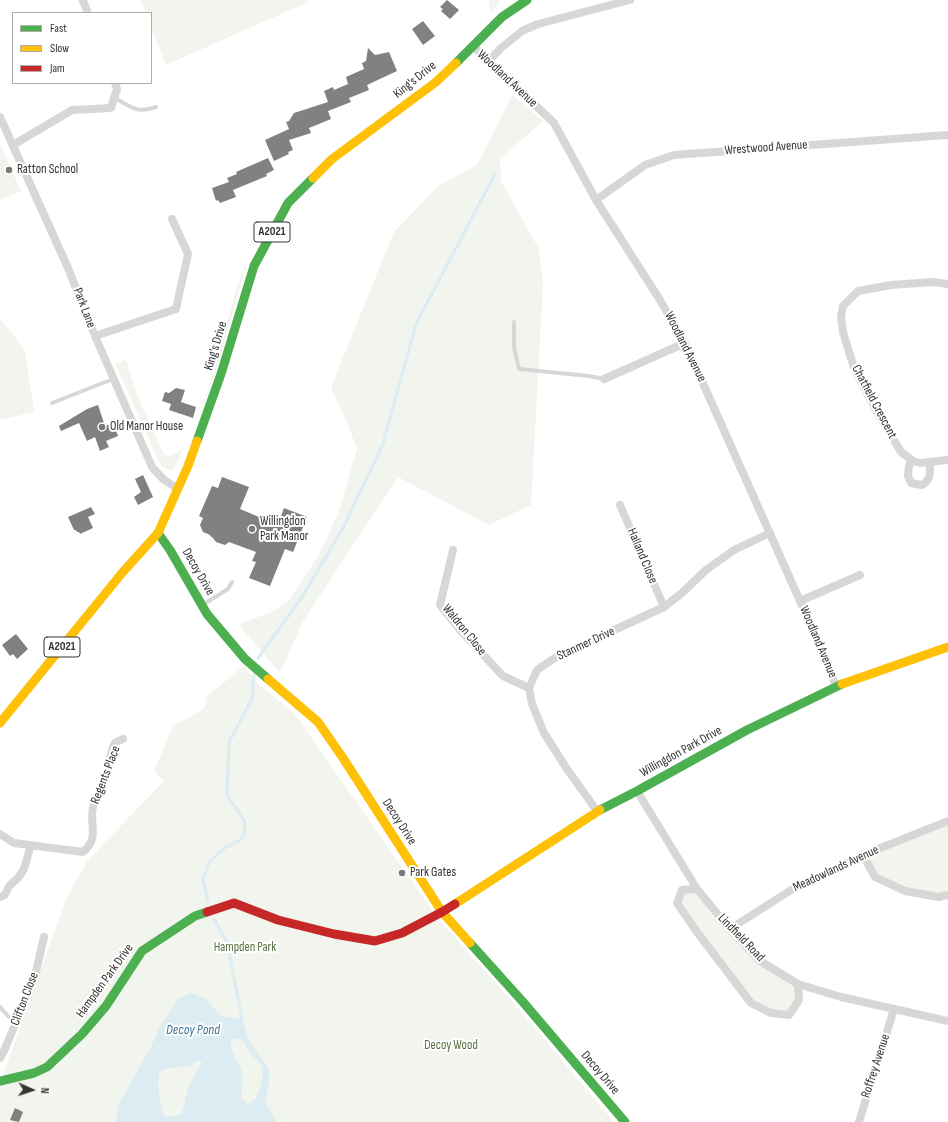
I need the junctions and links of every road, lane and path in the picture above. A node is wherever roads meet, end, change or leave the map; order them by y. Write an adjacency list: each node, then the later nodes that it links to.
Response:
1 (510, 0): 6 (street, King's Drive / A2021)
2 (527, 0): 6 (street, King's Drive / A2021)
3 (630, 0): 8 (street)
4 (83, 1): 5 (street)
5 (88, 12)
6 (502, 17): 7 (street, King's Drive / A2021)
7 (473, 46): 8 (street, Woodland Avenue); 27 (street, King's Drive / A2021)
8 (488, 62): 15 (street, Woodland Avenue)
9 (115, 84): 10 (street)
10 (114, 98): 11 (lane); 14 (street)
11 (156, 107)
12 (0, 117): 14 (street, Park Lane)
13 (948, 135): 15 (street, Wrestwood Avenue)
14 (13, 144): 19 (street, Park Lane)
15 (596, 200): 20 (street, Woodland Avenue)
16 (172, 219): 19 (street)
17 (948, 284): 24 (street, Chatfield Crescent)
18 (514, 322): 22 (lane)
19 (95, 336): 21 (street, Park Lane)
20 (685, 343): 22 (street); 30 (street, Woodland Avenue)
21 (113, 379): 23 (lane); 27 (street, Park Lane)
22 (604, 379)
23 (52, 403)
24 (913, 460): 26 (street, Chatfield Crescent); 26 (street)
25 (948, 460): 26 (street, Chatfield Crescent)
26 (930, 463)
27 (178, 490): 29 (street, King's Drive / A2021)
28 (620, 505): 36 (street, Halland Close)
29 (158, 532): 35 (street, Decoy Drive); 40 (street, King's Drive / A2021)
30 (770, 532): 34 (street, Woodland Avenue); 36 (street, Stanmer Drive)
31 (453, 550): 39 (street, Waldron Close)
32 (860, 575): 34 (street)
33 (232, 582): 35 (lane)
34 (800, 601): 38 (street, Woodland Avenue)
35 (202, 606): 51 (street, Decoy Drive)
36 (664, 607): 39 (street, Stanmer Drive)
37 (948, 647): 38 (street, Willingdon Park Drive)
38 (836, 686): 42 (street, Willingdon Park Drive)
39 (529, 688): 43 (street)
40 (0, 723)
41 (123, 739): 46 (street, Regents Place)
42 (637, 791): 43 (street, Willingdon Park Drive); 48 (street, Lindfield Road)
43 (597, 812): 51 (street, Willingdon Park Drive)
44 (948, 821): 47 (street, Meadowlands Avenue)
45 (0, 834): 46 (street, Regents Place)
46 (31, 845): 50 (street)
47 (863, 855): 49 (street); 52 (street, Meadowlands Avenue)
48 (697, 889): 52 (street, Lindfield Road); 54 (street)
49 (948, 895)
50 (0, 897)
51 (442, 912): 60 (street, Hampden Park Drive); 61 (street, Decoy Drive)
52 (730, 929): 54 (street, Lindfield Road)
53 (44, 937): 57 (street, Clifton Close)
54 (798, 984): 56 (street, Lindfield Road)
55 (0, 1007): 57 (lane)
56 (894, 1009): 58 (street, Lindfield Road); 62 (street, Roffrey Avenue)
57 (17, 1020): 59 (street, Clifton Close)
58 (948, 1021)
59 (0, 1058)
60 (0, 1081)
61 (625, 1122)
62 (858, 1122)

